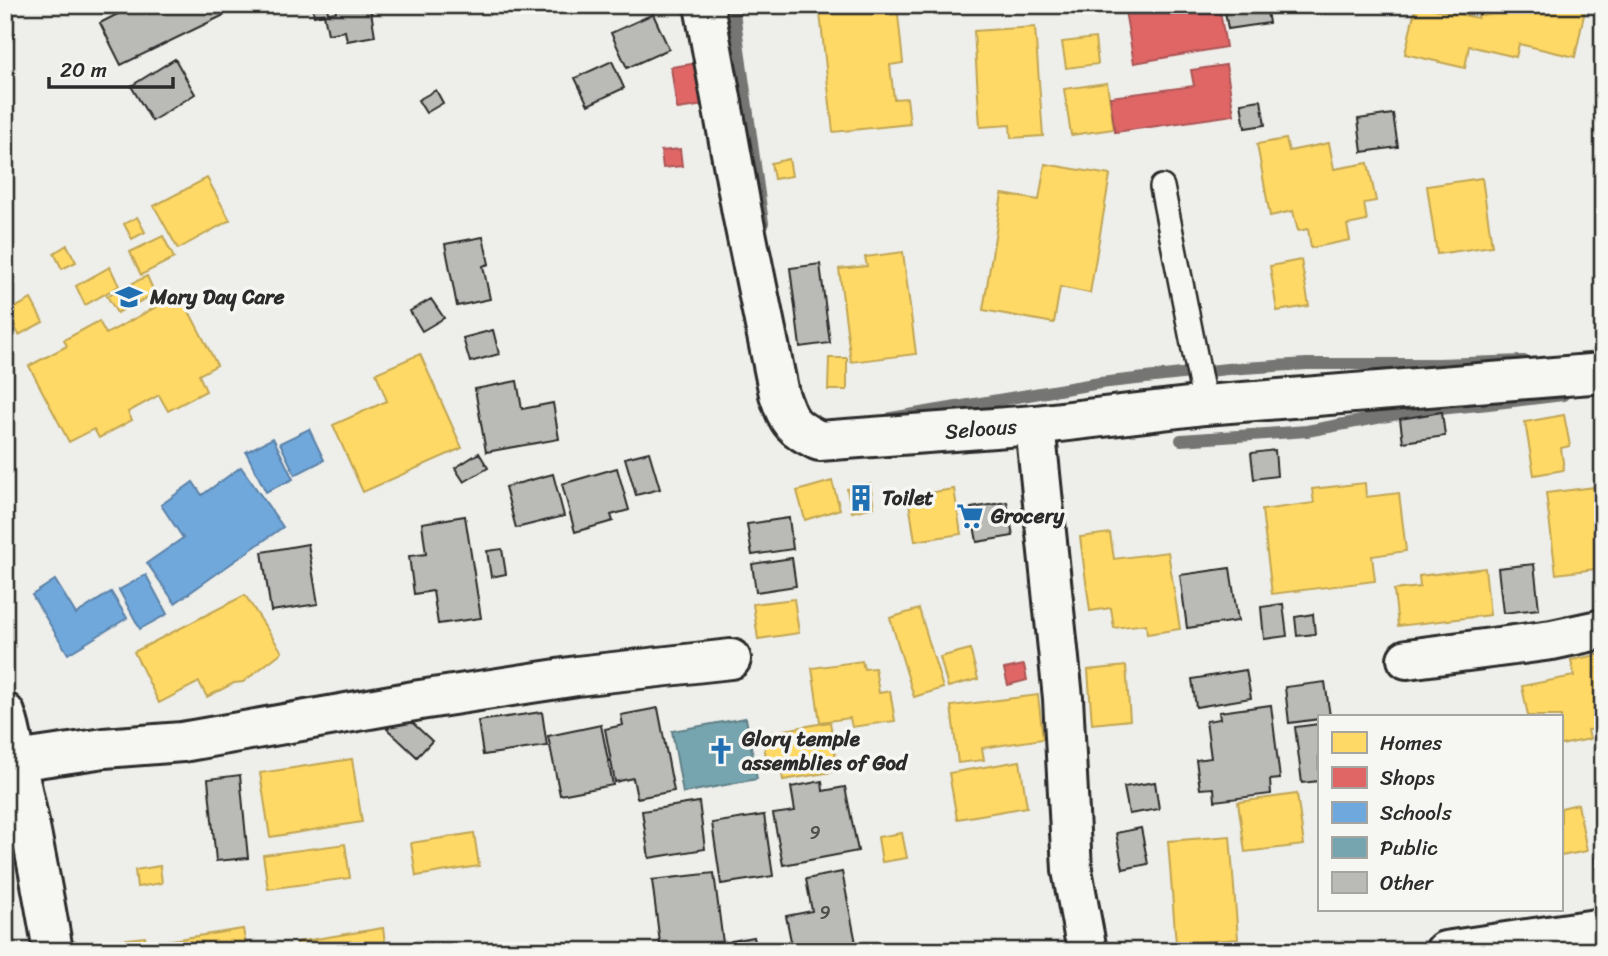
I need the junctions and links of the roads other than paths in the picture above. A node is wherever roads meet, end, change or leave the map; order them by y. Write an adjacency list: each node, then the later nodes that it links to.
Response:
1 (704, 5): 5 (street, Seloous)
2 (1162, 187): 4 (lane)
3 (1603, 373): 4 (street, Seloous)
4 (1205, 405): 5 (street, Seloous)
5 (1035, 425): 13 (street)
6 (1603, 629): 8 (street)
7 (731, 659): 10 (street)
8 (1408, 659)
9 (5, 713): 10 (street)
10 (16, 761): 12 (street)
11 (1603, 928): 14 (street)
12 (52, 951)
13 (1087, 951)
14 (1446, 951)

